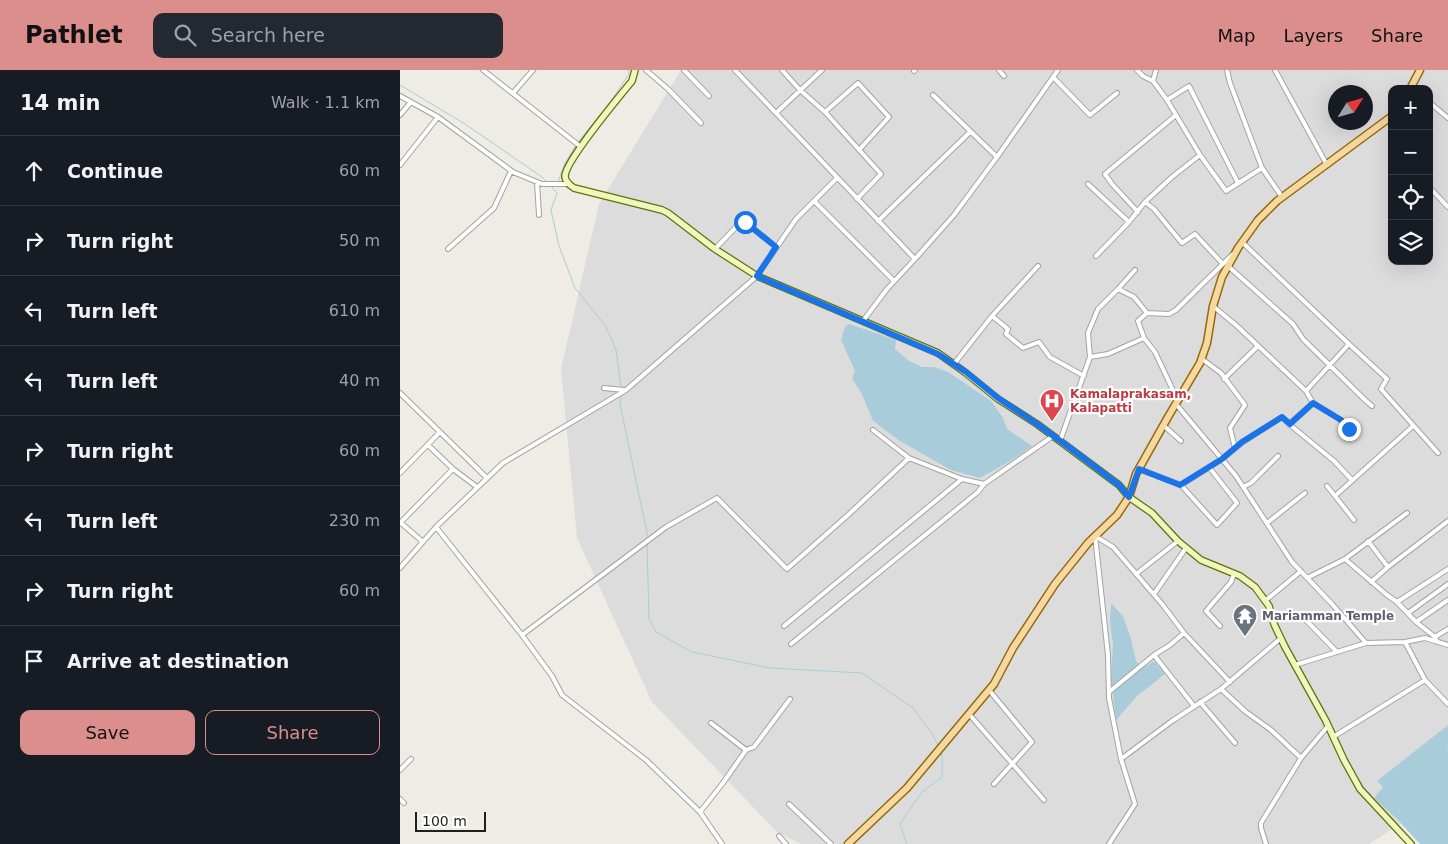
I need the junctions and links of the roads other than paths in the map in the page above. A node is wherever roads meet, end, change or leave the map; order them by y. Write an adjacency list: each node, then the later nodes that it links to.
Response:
1 (483, 70): 24 (street)
2 (533, 70): 24 (street)
3 (642, 70): 16 (street)
4 (646, 70): 38 (street)
5 (684, 70): 27 (street)
6 (735, 70): 32 (street)
7 (782, 70): 22 (street)
8 (822, 70): 22 (street)
9 (999, 70): 18 (street)
10 (1058, 70): 19 (street)
11 (1137, 70): 20 (street)
12 (1161, 70): 17 (street)
13 (1227, 70): 46 (street)
14 (1275, 70): 44 (street)
15 (1420, 70): 21 (main road)
16 (635, 71): 40 (main road)
17 (1156, 72): 20 (street)
18 (1004, 76)
19 (1053, 77): 23 (street); 43 (street)
20 (1153, 81): 28 (street)
21 (1413, 85)
22 (800, 90): 31 (street); 32 (street)
23 (1117, 93)
24 (513, 94): 40 (street)
25 (933, 95): 39 (street)
26 (400, 96): 29 (street)
27 (709, 96)
28 (1167, 100): 34 (street); 50 (street)
29 (411, 102): 33 (street); 35 (street)
30 (1433, 105): 37 (street)
31 (825, 112): 41 (street); 41 (street)
32 (776, 113): 48 (street)
33 (400, 115)
34 (1176, 115): 42 (street); 59 (street)
35 (438, 117): 45 (street); 47 (street)
36 (1388, 118): 44 (main road)
37 (1448, 118)
38 (701, 123)
39 (970, 132): 43 (street); 61 (street)
40 (578, 145): 51 (main road)
41 (859, 150): 55 (street)
42 (1200, 155): 50 (street); 57 (street)
43 (998, 157): 68 (street)
44 (1327, 164): 54 (main road)
45 (400, 165)
46 (1262, 168): 50 (street); 54 (street)
47 (511, 171): 49 (street); 65 (street)
48 (837, 178): 55 (street); 56 (street)
49 (537, 182): 51 (street); 60 (street)
50 (1238, 182)
51 (566, 184): 66 (main road)
52 (1088, 184): 62 (street)
53 (1433, 192): 58 (street)
54 (1282, 197): 63 (main road)
55 (857, 198): 61 (street)
56 (814, 201): 64 (street); 73 (street)
57 (1145, 202): 59 (street); 69 (street)
58 (1447, 204)
59 (1138, 212): 62 (street)
60 (540, 215)
61 (878, 221): 68 (street)
62 (1129, 222): 67 (street)
63 (1242, 242): 69 (main road); 80 (street)
64 (776, 247): 66 (street); 72 (street)
65 (448, 249)
66 (715, 249): 72 (main road)
67 (1096, 256)
68 (915, 259): 73 (street)
69 (1225, 265): 75 (main road); 76 (street); 85 (street)
70 (1038, 266): 77 (street)
71 (1135, 270): 74 (street)
72 (757, 276): 78 (main road); 89 (street)
73 (894, 281): 78 (street)
74 (1118, 289): 76 (street); 82 (street)
75 (1213, 306): 81 (street); 83 (main road)
76 (1147, 313): 79 (street)
77 (992, 316): 84 (street); 86 (street)
78 (862, 321): 84 (main road)
79 (1144, 338): 82 (street); 92 (street)
80 (1348, 344): 85 (street); 97 (street)
81 (1258, 346): 87 (street); 90 (street)
82 (1090, 357): 86 (street)
83 (1202, 359): 87 (street); 92 (main road)
84 (954, 364): 101 (main road)
85 (1330, 365): 90 (street); 94 (street)
86 (1084, 376): 102 (street)
87 (1224, 378): 105 (street)
88 (604, 388): 89 (street)
89 (625, 390): 114 (street)
90 (1306, 391): 93 (street)
91 (400, 393): 100 (street)
92 (1177, 402): 96 (main road); 109 (street)
93 (1313, 403): 95 (street); 98 (street)
94 (1372, 406)
95 (1290, 424): 105 (street); 116 (street)
96 (1163, 425): 103 (street); 112 (main road)
97 (1413, 426): 106 (street); 116 (street)
98 (1349, 429)
99 (873, 430): 108 (street)
100 (440, 432): 104 (street); 114 (street)
101 (1053, 436): 102 (main road); 117 (street)
102 (1060, 441): 124 (main road)
103 (1181, 441)
104 (428, 444): 111 (street); 113 (street)
105 (1235, 448): 109 (street)
106 (1438, 453)
107 (1278, 456): 120 (street)
108 (910, 458): 115 (street); 157 (street)
109 (1222, 459): 110 (street); 120 (street)
110 (1209, 467): 118 (street); 118 (street)
111 (453, 469): 121 (street); 127 (street)
112 (1139, 469): 118 (street); 124 (main road)
113 (400, 473)
114 (487, 478): 121 (street)
115 (962, 479): 117 (street); 153 (street)
116 (1352, 480): 123 (street)
117 (984, 484): 162 (street)
118 (1180, 485)
119 (1327, 486): 123 (street)
120 (1243, 487): 129 (street)
121 (477, 488): 130 (street)
122 (1305, 493): 129 (street)
123 (1334, 496): 126 (street)
124 (1129, 497): 131 (main road); 132 (main road)
125 (1407, 513): 134 (street)
126 (1354, 520)
127 (400, 522): 133 (street)
128 (1448, 522): 137 (street)
129 (1267, 523): 140 (street)
130 (436, 528): 133 (street); 157 (street)
131 (1095, 536): 141 (street); 170 (main road); 171 (street)
132 (1178, 541): 135 (main road); 141 (street)
133 (423, 542): 138 (street)
134 (1368, 542): 136 (street); 137 (street)
135 (1186, 548): 142 (main road); 146 (street)
136 (1345, 559): 143 (street); 144 (street)
137 (1388, 567): 144 (street)
138 (400, 568)
139 (1448, 569): 149 (street)
140 (1301, 571): 143 (street); 148 (street)
141 (1136, 574): 146 (street)
142 (1234, 574): 148 (main road); 154 (street)
143 (1307, 578): 161 (street)
144 (1371, 582): 149 (street)
145 (1448, 584): 150 (street)
146 (1154, 594): 156 (street)
147 (1448, 600): 152 (street)
148 (1265, 601): 158 (main road)
149 (1397, 602): 150 (street)
150 (1408, 613): 152 (street)
151 (1301, 615): 164 (street)
152 (1416, 622): 159 (street)
153 (784, 626)
154 (1220, 626)
155 (1448, 629): 159 (street)
156 (1184, 633): 165 (street); 168 (street)
157 (522, 635): 192 (street)
158 (1280, 638): 166 (main road); 168 (street)
159 (1436, 640): 160 (street); 163 (street)
160 (1405, 642): 161 (street); 167 (street)
161 (1366, 643): 164 (street)
162 (791, 644)
163 (1448, 645)
164 (1337, 652): 166 (street)
165 (1154, 655): 171 (street); 175 (street)
166 (1295, 665): 178 (main road)
167 (1425, 680): 174 (street); 179 (street)
168 (1230, 682): 169 (street)
169 (1222, 689): 173 (street); 182 (street)
170 (989, 690): 176 (main road); 185 (street)
171 (1109, 693): 184 (street)
172 (790, 699): 181 (street)
173 (1200, 702): 175 (street); 180 (street)
174 (1448, 704)
175 (1194, 706): 184 (street)
176 (970, 714): 185 (street); 197 (main road)
177 (712, 723): 181 (street)
178 (1328, 726): 179 (main road); 182 (street)
179 (1334, 737): 200 (main road)
180 (1236, 743)
181 (746, 750): 192 (street)
182 (1301, 758): 199 (street)
183 (411, 759): 186 (street)
184 (1121, 759): 198 (street)
185 (1013, 764): 187 (street); 189 (street)
186 (400, 770)
187 (994, 784)
188 (400, 799): 190 (street)
189 (1044, 800)
190 (404, 803)
191 (789, 804): 196 (street)
192 (700, 812): 194 (street)
193 (779, 836): 195 (street)
194 (722, 844)
195 (786, 844)
196 (831, 844)
197 (848, 844)
198 (1109, 844)
199 (1266, 844)
200 (1411, 844)

